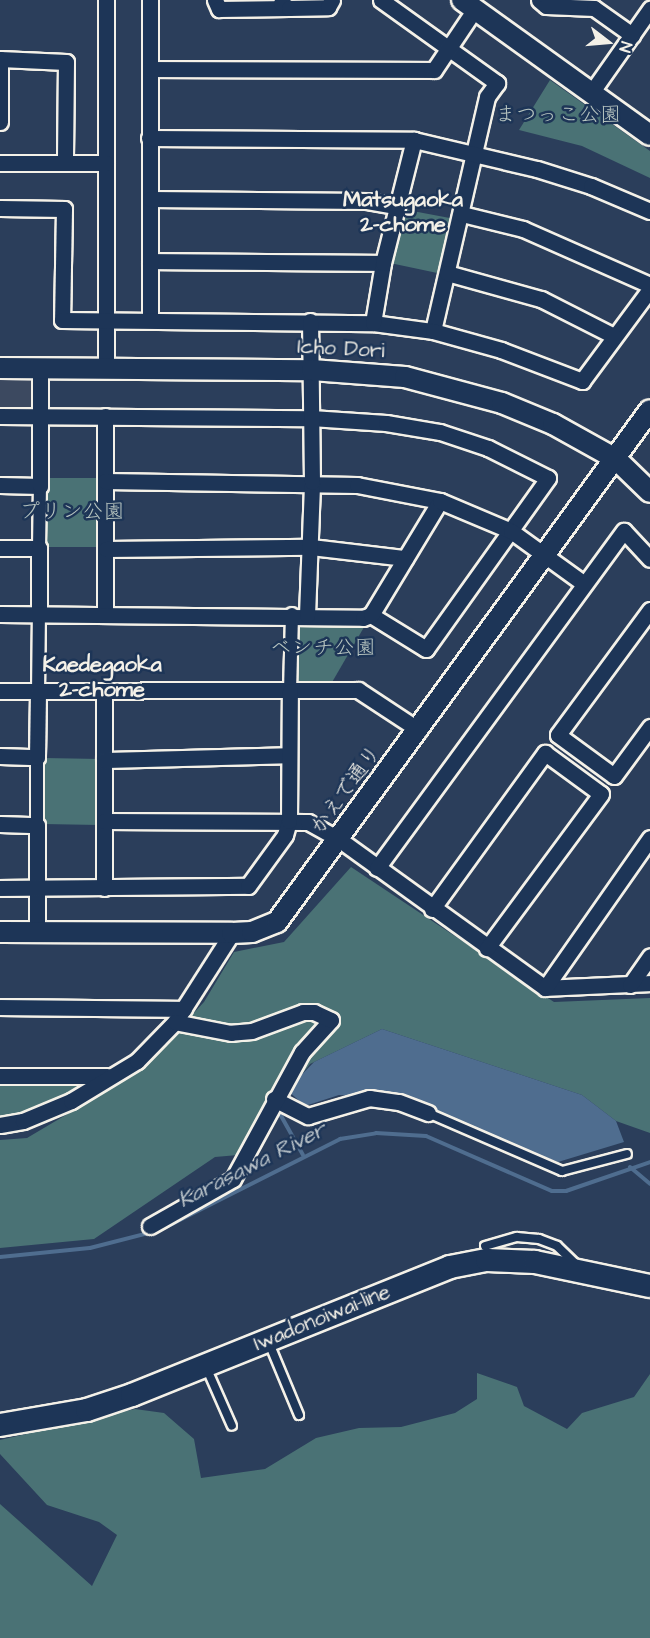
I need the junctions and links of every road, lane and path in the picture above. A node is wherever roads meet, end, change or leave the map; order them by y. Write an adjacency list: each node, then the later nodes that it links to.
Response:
1 (106, 0): 22 (street)
2 (150, 0): 13 (street)
3 (215, 0): 7 (street)
4 (332, 0): 7 (street)
5 (381, 0): 11 (street)
6 (539, 0): 10 (street)
7 (283, 4)
8 (469, 5): 11 (street); 14 (street)
9 (650, 9): 10 (street)
10 (632, 35): 14 (street)
11 (448, 49): 13 (street); 19 (street)
12 (0, 59): 15 (street); 21 (street)
13 (150, 69): 17 (street)
14 (591, 93): 16 (street)
15 (0, 122)
16 (650, 135)
17 (150, 138): 18 (street); 23 (street)
18 (414, 140): 19 (street); 24 (street)
19 (474, 154): 26 (street); 27 (street)
20 (0, 163): 21 (street)
21 (65, 163): 22 (street)
22 (106, 163): 32 (street)
23 (150, 199): 24 (street); 28 (street)
24 (396, 206): 29 (street)
25 (0, 208): 32 (street)
26 (650, 211)
27 (462, 214): 30 (street); 31 (street)
28 (150, 261): 29 (street); 33 (street)
29 (383, 263): 35 (street)
30 (447, 273): 36 (street); 37 (street)
31 (650, 287): 37 (street)
32 (107, 320): 33 (street); 40 (street)
33 (150, 321): 34 (street)
34 (310, 321): 35 (street); 41 (street)
35 (373, 323): 36 (street)
36 (433, 331): 37 (street)
37 (614, 336)
38 (0, 368): 39 (street, Icho Dori)
39 (40, 368): 40 (street, Icho Dori); 45 (street)
40 (106, 369): 41 (street, Icho Dori)
41 (312, 370): 46 (street); 47 (street, Icho Dori)
42 (650, 410): 47 (street, かえで通り)
43 (0, 416): 45 (street)
44 (105, 416): 45 (street); 46 (street); 48 (street)
45 (40, 417): 51 (street)
46 (311, 418): 49 (street); 54 (street)
47 (616, 459): 52 (street, Icho Dori); 59 (street, かえで通り)
48 (105, 481): 49 (street); 58 (street)
49 (312, 482): 53 (street); 55 (street)
50 (0, 485): 51 (street)
51 (39, 486): 57 (street)
52 (650, 492)
53 (440, 501): 54 (street); 60 (street)
54 (511, 531): 59 (street); 68 (street)
55 (311, 547): 58 (street); 60 (street); 67 (street)
56 (0, 548): 57 (street)
57 (39, 548): 65 (street)
58 (106, 549): 66 (street)
59 (547, 555): 62 (street); 74 (street, かえで通り)
60 (405, 558): 68 (street)
61 (650, 559): 62 (street)
62 (583, 583): 85 (street)
63 (650, 610): 73 (street)
64 (0, 614): 65 (street)
65 (39, 614): 66 (street); 71 (street)
66 (105, 614): 67 (street)
67 (299, 615): 68 (street); 70 (street)
68 (370, 615)
69 (0, 691): 71 (street)
70 (290, 691): 72 (street); 74 (street); 75 (street)
71 (38, 692): 72 (street); 77 (street)
72 (104, 692): 78 (street)
73 (650, 727)
74 (419, 730): 84 (street, かえで通り)
75 (289, 755): 78 (street); 80 (street)
76 (0, 756): 77 (street)
77 (37, 757): 82 (street)
78 (104, 760): 79 (street)
79 (104, 821): 80 (street); 87 (street)
80 (289, 821): 84 (street); 87 (street)
81 (0, 824): 82 (street)
82 (36, 825): 88 (street)
83 (650, 838): 97 (street)
84 (340, 840): 85 (street); 92 (street, かえで通り)
85 (377, 868): 89 (street)
86 (0, 888): 88 (street)
87 (104, 888): 88 (street)
88 (37, 889): 91 (street)
89 (432, 909): 93 (street); 93 (street)
90 (0, 932): 91 (street, かえで通り)
91 (37, 933): 92 (street, かえで通り)
92 (232, 933): 99 (street)
93 (487, 948): 97 (street)
94 (650, 956): 96 (street)
95 (650, 983): 96 (street)
96 (630, 985): 97 (street)
97 (545, 988)
98 (0, 1007): 99 (street)
99 (180, 1015): 101 (street); 102 (street)
100 (0, 1076): 101 (street)
101 (107, 1076): 104 (street)
102 (274, 1099): 103 (street); 106 (street)
103 (428, 1113): 105 (lane)
104 (0, 1125)
105 (627, 1154)
106 (150, 1226)
107 (485, 1246): 108 (lane)
108 (584, 1273): 109 (main road, Iwadonoiwai-line); 110 (main road, Iwadonoiwai-line)
109 (650, 1286)
110 (267, 1338): 111 (main road, Iwadonoiwai-line); 112 (lane)
111 (205, 1365): 113 (main road, Iwadonoiwai-line); 114 (lane)
112 (299, 1415)
113 (0, 1425)
114 (232, 1426)

